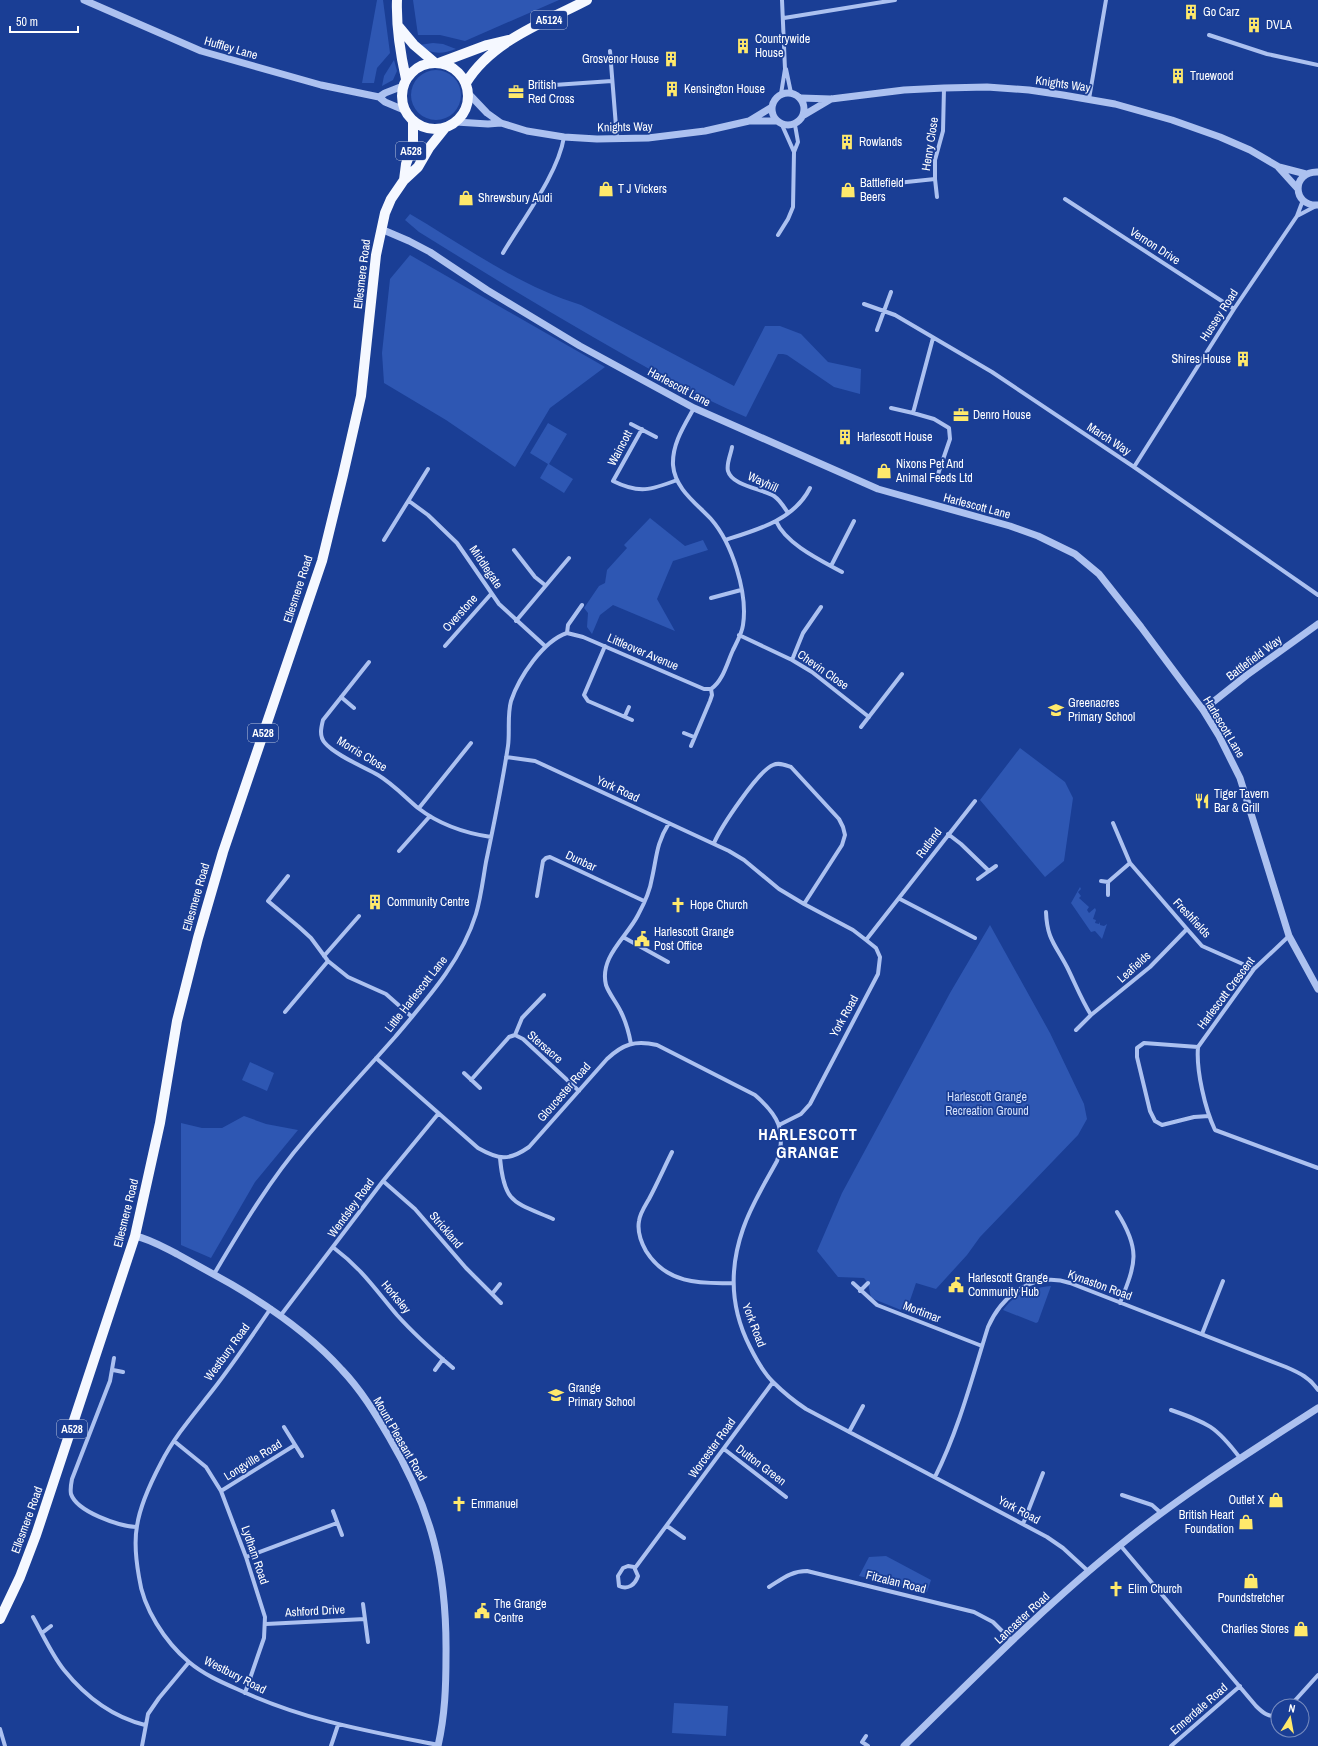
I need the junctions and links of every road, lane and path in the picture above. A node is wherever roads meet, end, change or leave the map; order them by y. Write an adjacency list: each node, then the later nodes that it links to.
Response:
1 (84, 0): 23 (street, Huffley Lane)
2 (397, 0): 8 (main road)
3 (587, 0): 10 (main road, A5124)
4 (782, 0): 7 (street)
5 (896, 0): 7 (street)
6 (1106, 0): 26 (street)
7 (784, 18): 14 (street)
8 (399, 26): 12 (main road); 16 (main road)
9 (1209, 35): 13 (street)
10 (511, 40): 12 (main road, A5124); 17 (main road, A5124)
11 (610, 50): 15 (street)
12 (436, 62): 16 (main road); 17 (main road)
13 (1318, 65)
14 (785, 69): 21 (street); 22 (street)
15 (612, 81): 18 (street); 38 (street)
16 (404, 82): 23 (street); 28 (main road)
17 (466, 83): 20 (main road)
18 (554, 85)
19 (944, 88): 25 (street, Knights Way); 26 (street, Knights Way); 43 (street, Henry Close)
20 (468, 93): 32 (main road); 34 (street, Knights Way)
21 (791, 93): 22 (street); 24 (street, Knights Way)
22 (781, 94): 27 (street, Knights Way)
23 (379, 97): 28 (street, Huffley Lane)
24 (801, 98): 25 (street, Knights Way); 29 (street)
25 (832, 99): 29 (street, Knights Way)
26 (1089, 99): 40 (street, Knights Way)
27 (772, 107): 31 (street, Knights Way); 33 (street)
28 (404, 110): 30 (main road)
29 (804, 115): 35 (street, Knights Way)
30 (413, 121): 36 (main road); 44 (main road, Ellesmere Road / A528)
31 (749, 121): 33 (street, Knights Way); 38 (street, Knights Way)
32 (456, 122): 34 (street, Knights Way); 36 (main road)
33 (779, 122): 35 (street, Knights Way); 39 (street)
34 (501, 123): 37 (street, Knights Way)
35 (795, 124): 39 (street)
36 (445, 128): 44 (main road, Ellesmere Road / A528)
37 (564, 137): 38 (street, Knights Way); 54 (street)
38 (617, 139)
39 (794, 152): 53 (street)
40 (1279, 167): 42 (street, Knights Way); 46 (street, Knights Way)
41 (1318, 172): 42 (street, Knights Way)
42 (1306, 174): 46 (street)
43 (934, 179): 45 (street, Henry Close); 47 (street, Henry Close)
44 (404, 180): 52 (main road, Ellesmere Road / A528)
45 (897, 183)
46 (1298, 189): 49 (street, Knights Way)
47 (937, 197)
48 (1065, 199): 57 (street, Vernon Drive)
49 (1303, 200): 50 (street); 51 (street, Hussey Road)
50 (1317, 205): 51 (street, Hussey Road)
51 (1297, 216): 57 (street, Hussey Road)
52 (381, 229): 61 (street, Harlescott Lane); 169 (main road, Ellesmere Road / A528)
53 (778, 236)
54 (503, 252)
55 (891, 292): 58 (street)
56 (864, 304): 58 (street, March Way)
57 (1234, 309): 68 (street, Hussey Road)
58 (883, 310): 59 (street); 60 (street, March Way)
59 (877, 330)
60 (933, 338): 63 (street); 68 (street, March Way)
61 (694, 408): 70 (street); 104 (street, Harlescott Lane)
62 (891, 408): 63 (street)
63 (913, 413): 71 (street)
64 (631, 424): 65 (street, Waincott)
65 (642, 429): 66 (street, Waincott); 70 (street, Waincott)
66 (656, 437)
67 (732, 447): 74 (street, Wayhill)
68 (1134, 467): 86 (street, March Way)
69 (428, 469): 73 (street)
70 (677, 480): 78 (street)
71 (936, 480)
72 (810, 488): 74 (street)
73 (409, 501): 77 (street); 85 (street, Middlegate)
74 (788, 513): 75 (street)
75 (776, 521): 78 (street); 81 (street)
76 (854, 521): 81 (street)
77 (384, 540)
78 (725, 540): 84 (street)
79 (514, 550): 83 (street)
80 (568, 558): 83 (street)
81 (831, 566): 82 (street)
82 (842, 572)
83 (545, 586): 90 (street)
84 (741, 590): 87 (street); 93 (street)
85 (491, 594): 90 (street, Middlegate); 94 (street, Overstone)
86 (1318, 595)
87 (711, 598)
88 (582, 606): 92 (street)
89 (821, 607): 97 (street)
90 (516, 621): 95 (street, Middlegate)
91 (1318, 624): 104 (street, Battlefield Way)
92 (567, 633): 95 (street, Little Harlescott Lane); 96 (street, Littleover Avenue)
93 (740, 636): 97 (street, Chevin Close); 100 (street)
94 (445, 646)
95 (545, 646): 113 (street, Little Harlescott Lane)
96 (605, 646): 100 (street, Littleover Avenue); 105 (street)
97 (792, 660): 106 (street, Chevin Close)
98 (369, 662): 101 (street, Morris Close)
99 (902, 674): 106 (street)
100 (711, 689): 110 (street)
101 (341, 697): 103 (street); 115 (street, Morris Close)
102 (630, 707): 105 (street)
103 (354, 708)
104 (1203, 710): 138 (street, Harlescott Lane)
105 (625, 716): 107 (street)
106 (869, 717): 108 (street)
107 (632, 720)
108 (861, 727)
109 (684, 733): 110 (street)
110 (694, 737): 112 (street)
111 (471, 743): 115 (street)
112 (691, 746)
113 (506, 757): 118 (street, York Road); 120 (street, Little Harlescott Lane)
114 (975, 800): 119 (street, Rutland)
115 (419, 808): 116 (street, Morris Close)
116 (430, 816): 120 (street, Morris Close); 122 (street)
117 (1113, 822): 123 (street, Freshfields)
118 (668, 823): 121 (street, York Road); 133 (street)
119 (948, 834): 125 (street); 132 (street, Rutland)
120 (491, 837): 150 (street, Little Harlescott Lane)
121 (714, 843): 134 (street, York Road); 134 (street)
122 (400, 851)
123 (1130, 863): 129 (street); 137 (street, Freshfields)
124 (996, 866): 125 (street)
125 (989, 871): 127 (street)
126 (288, 876): 142 (street)
127 (978, 879)
128 (1101, 881): 129 (street)
129 (1108, 882): 130 (street)
130 (1108, 895)
131 (537, 896): 133 (street, Dunbar)
132 (900, 898): 140 (street); 141 (street, Rutland)
133 (644, 901): 139 (street)
134 (804, 904): 141 (street, York Road)
135 (1046, 912): 149 (street)
136 (359, 916): 142 (street)
137 (1186, 929): 145 (street, Freshfields); 149 (street, Leafields)
138 (1289, 936): 145 (street, Harlescott Crescent); 146 (street, Harlescott Lane)
139 (623, 937): 144 (street); 153 (street)
140 (975, 938)
141 (866, 940): 162 (street, York Road)
142 (324, 956): 143 (street)
143 (328, 961): 148 (street); 150 (street)
144 (668, 962)
145 (1254, 969): 154 (street, Harlescott Crescent)
146 (1318, 989)
147 (544, 995): 152 (street, Stersacre)
148 (284, 1012)
149 (1090, 1014): 151 (street, Leafields)
150 (412, 1017): 155 (street, Little Harlescott Lane)
151 (1076, 1030)
152 (515, 1035): 157 (street, Stersacre); 159 (street, Stersacre)
153 (631, 1044): 159 (street, Gloucester Road); 162 (street, Gloucester Road)
154 (1198, 1047): 161 (street, Harlescott Crescent); 161 (street, Harlescott Crescent)
155 (376, 1058): 160 (street); 171 (street, Little Harlescott Lane)
156 (464, 1073): 157 (street)
157 (471, 1080): 158 (street)
158 (480, 1088)
159 (578, 1091): 164 (street, Gloucester Road)
160 (438, 1114): 164 (street); 166 (street, Wendsley Road)
161 (1209, 1116): 165 (street, Harlescott Crescent)
162 (779, 1125): 173 (street, York Road)
163 (672, 1152): 173 (street)
164 (500, 1158): 168 (street)
165 (1318, 1168)
166 (383, 1181): 170 (street, Wendsley Road); 178 (street, Strickland)
167 (1117, 1212): 180 (street)
168 (553, 1219)
169 (135, 1236): 171 (street, Mount Pleasant Road); 223 (main road, Ellesmere Road / A528)
170 (334, 1248): 182 (street, Wendsley Road); 186 (street, Horksley)
171 (214, 1274): 181 (street, Mount Pleasant Road)
172 (1223, 1281): 183 (street)
173 (733, 1283): 191 (street, York Road)
174 (853, 1283): 177 (street, Mortimar)
175 (868, 1283): 177 (street)
176 (500, 1284): 178 (street)
177 (860, 1291): 184 (street, Mortimar)
178 (492, 1294): 179 (street, Strickland)
179 (501, 1303)
180 (1120, 1303): 183 (street, Kynaston Road); 184 (street, Kynaston Road)
181 (271, 1308): 182 (street, Mount Pleasant Road); 198 (street, Westbury Road)
182 (281, 1315): 243 (street, Mount Pleasant Road)
183 (1202, 1334): 192 (street, Kynaston Road)
184 (982, 1346): 204 (street, Kynaston Road)
185 (114, 1358): 188 (street)
186 (443, 1359): 187 (street, Horksley); 189 (street)
187 (453, 1368)
188 (113, 1370): 190 (street); 212 (street)
189 (435, 1370)
190 (123, 1372)
191 (773, 1382): 197 (street, York Road); 200 (street, Worcester Road)
192 (1318, 1390)
193 (863, 1406): 197 (street)
194 (1318, 1408): 202 (street, Lancaster Road)
195 (1172, 1410): 202 (street)
196 (284, 1427): 199 (street, Longville Road)
197 (848, 1432): 204 (street, York Road)
198 (174, 1441): 205 (street, Lydham Road); 212 (street, Westbury Road)
199 (295, 1446): 201 (street, Longville Road); 205 (street, Longville Road)
200 (724, 1449): 207 (street, Dutton Green); 213 (street, Worcester Road)
201 (302, 1456)
202 (1240, 1458): 209 (street, Lancaster Road)
203 (1043, 1473): 211 (street)
204 (935, 1477): 211 (street, York Road)
205 (221, 1491): 217 (street, Lydham Road)
206 (1122, 1495): 209 (street)
207 (786, 1496)
208 (333, 1511): 210 (street)
209 (1161, 1513): 216 (street, Lancaster Road)
210 (337, 1523): 214 (street); 217 (street)
211 (1023, 1524): 219 (street, York Road)
212 (136, 1526): 230 (street, Westbury Road)
213 (667, 1526): 215 (street); 218 (street, Worcester Road)
214 (342, 1535)
215 (684, 1538)
216 (1119, 1545): 219 (street, Lancaster Road); 232 (street)
217 (246, 1557): 225 (street, Lydham Road)
218 (635, 1568): 218 (street, Worcester Road)
219 (1088, 1571): 229 (street, Lancaster Road)
220 (769, 1587): 229 (street, Fitzalan Road)
221 (363, 1604): 224 (street)
222 (33, 1617): 227 (street)
223 (0, 1619)
224 (365, 1619): 225 (street, Ashford Drive); 228 (street)
225 (266, 1624): 233 (street, Lydham Road)
226 (52, 1626): 227 (street)
227 (42, 1633): 236 (street)
228 (368, 1642)
229 (1012, 1642): 245 (street, Lancaster Road)
230 (189, 1662): 233 (street, Westbury Road); 236 (street)
231 (1318, 1675): 234 (street)
232 (1240, 1686): 235 (street); 246 (street, Ennerdale Road)
233 (245, 1693): 237 (street, Westbury Road)
234 (1297, 1698)
235 (1270, 1716)
236 (145, 1724): 241 (street)
237 (338, 1725): 242 (street); 243 (street, Westbury Road)
238 (0, 1729): 240 (street)
239 (866, 1736): 244 (street)
240 (5, 1746)
241 (142, 1746)
242 (331, 1746)
243 (438, 1746)
244 (868, 1746)
245 (904, 1746)
246 (1171, 1746)

